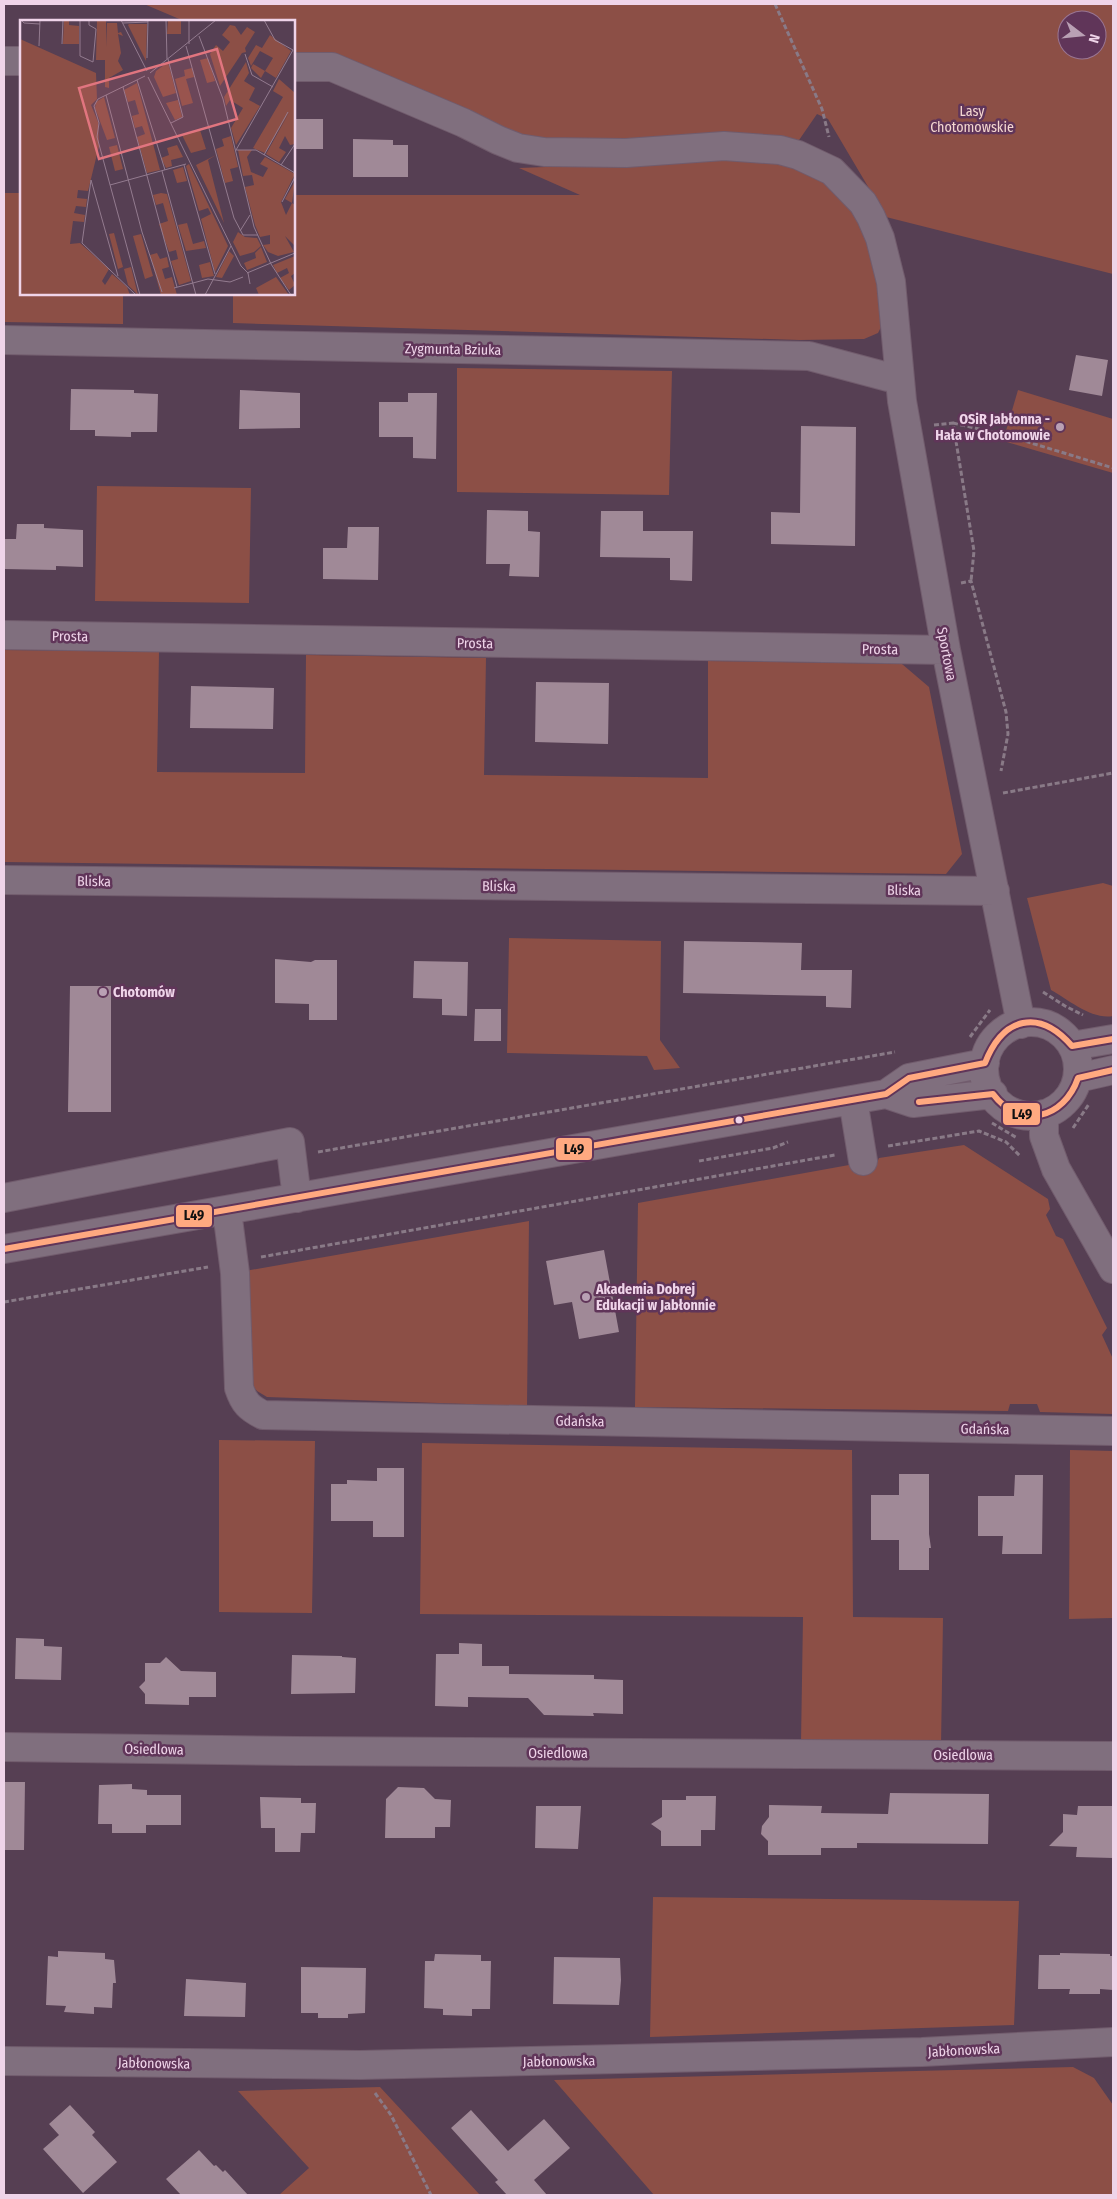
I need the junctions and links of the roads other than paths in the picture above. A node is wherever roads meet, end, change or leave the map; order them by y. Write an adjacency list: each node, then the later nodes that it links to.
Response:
1 (4, 61): 2 (street)
2 (20, 61)
3 (295, 67): 5 (street, Sportowa)
4 (4, 340): 5 (street, Zygmunta Bziuka)
5 (899, 377): 7 (street, Sportowa)
6 (4, 635): 7 (street, Prosta)
7 (946, 650): 9 (street, Sportowa)
8 (4, 880): 9 (street, Bliska)
9 (995, 891): 10 (street, Sportowa)
10 (1021, 1024): 12 (street); 13 (street)
11 (1113, 1040): 12 (street)
12 (1072, 1046): 15 (street)
13 (985, 1063): 16 (street); 18 (street)
14 (1113, 1070): 15 (street)
15 (1078, 1078): 19 (street)
16 (886, 1094): 17 (street); 18 (street)
17 (853, 1100): 20 (street); 22 (street)
18 (989, 1106): 19 (street)
19 (1044, 1114): 25 (street)
20 (862, 1156)
21 (4, 1198): 22 (street)
22 (297, 1198): 23 (street)
23 (227, 1211): 24 (street); 26 (street, Gdańska)
24 (4, 1249)
25 (1113, 1269)
26 (1113, 1431)
27 (4, 1747): 28 (street, Osiedlowa)
28 (1113, 1756)
29 (1113, 2042): 30 (street, Jabłonowska)
30 (4, 2061)

